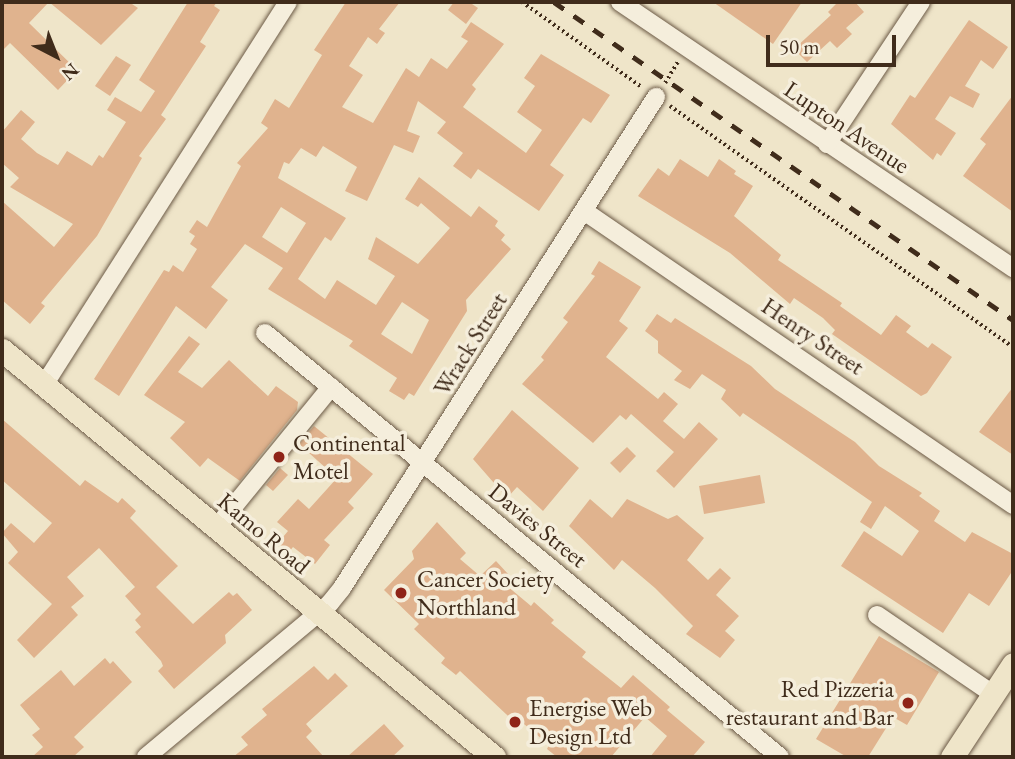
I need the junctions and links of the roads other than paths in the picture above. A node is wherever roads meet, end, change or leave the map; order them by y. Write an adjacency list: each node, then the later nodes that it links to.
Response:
1 (620, 2): 5 (street, Lupton Avenue)
2 (921, 2): 5 (street)
3 (281, 4): 10 (street)
4 (656, 97): 6 (street, Wrack Street)
5 (828, 144): 7 (street, Lupton Avenue)
6 (584, 211): 12 (street, Wrack Street); 13 (street, Henry Street)
7 (1013, 268)
8 (265, 333): 11 (street, Davies Street)
9 (2, 350): 10 (main road, Kamo Road)
10 (44, 385): 14 (main road, Kamo Road)
11 (331, 387): 12 (street, Davies Street); 14 (street)
12 (424, 464): 15 (street, Wrack Street); 21 (street, Davies Street)
13 (1013, 505)
14 (216, 528): 15 (main road, Kamo Road)
15 (318, 612): 19 (street, Wrack Street); 20 (main road, Kamo Road)
16 (877, 615): 18 (street)
17 (1013, 664): 18 (main road)
18 (993, 694): 22 (main road)
19 (146, 757)
20 (494, 757)
21 (780, 757)
22 (952, 757)

